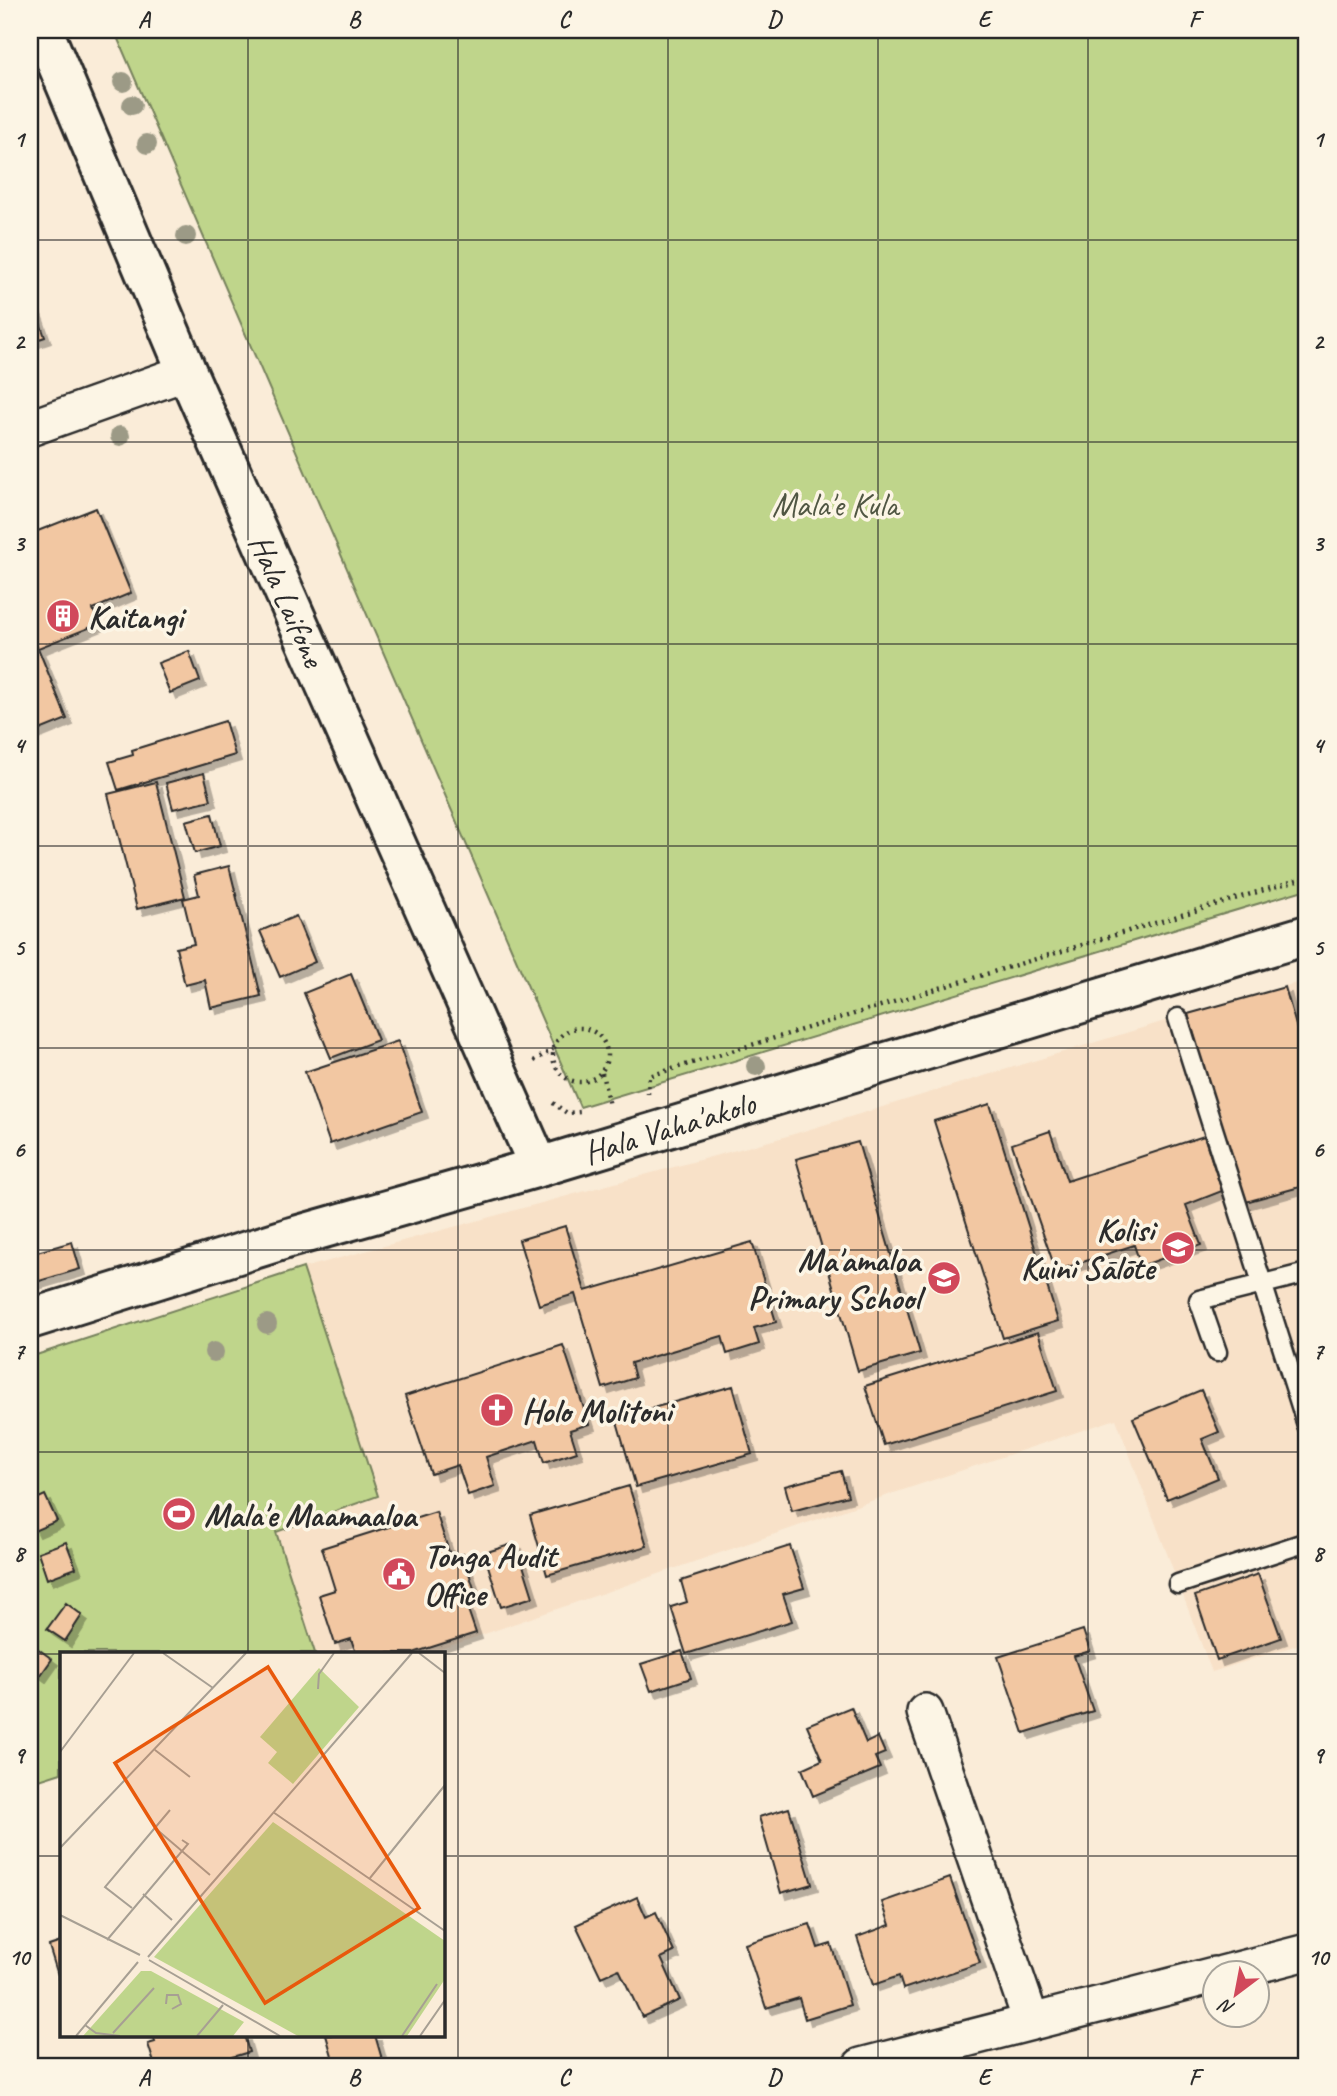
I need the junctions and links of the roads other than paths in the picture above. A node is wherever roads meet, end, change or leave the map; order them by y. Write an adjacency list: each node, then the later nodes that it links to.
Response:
1 (43, 30): 2 (main road, Hala Laifone)
2 (187, 372): 3 (street); 6 (main road, Hala Laifone)
3 (30, 428)
4 (1307, 935): 6 (main road, Hala Vaha'akolo)
5 (1178, 1018): 8 (lane)
6 (539, 1167): 9 (main road, Hala Vaha'akolo)
7 (1307, 1273): 8 (lane)
8 (1262, 1284): 10 (lane); 11 (lane)
9 (30, 1319)
10 (1217, 1353)
11 (1307, 1426)
12 (1307, 1542): 13 (lane)
13 (1178, 1584)
14 (925, 1712): 18 (street)
15 (1307, 1952): 16 (street)
16 (1270, 1961)
17 (1200, 1979): 18 (street)
18 (1031, 2021): 19 (street)
19 (861, 2066)

